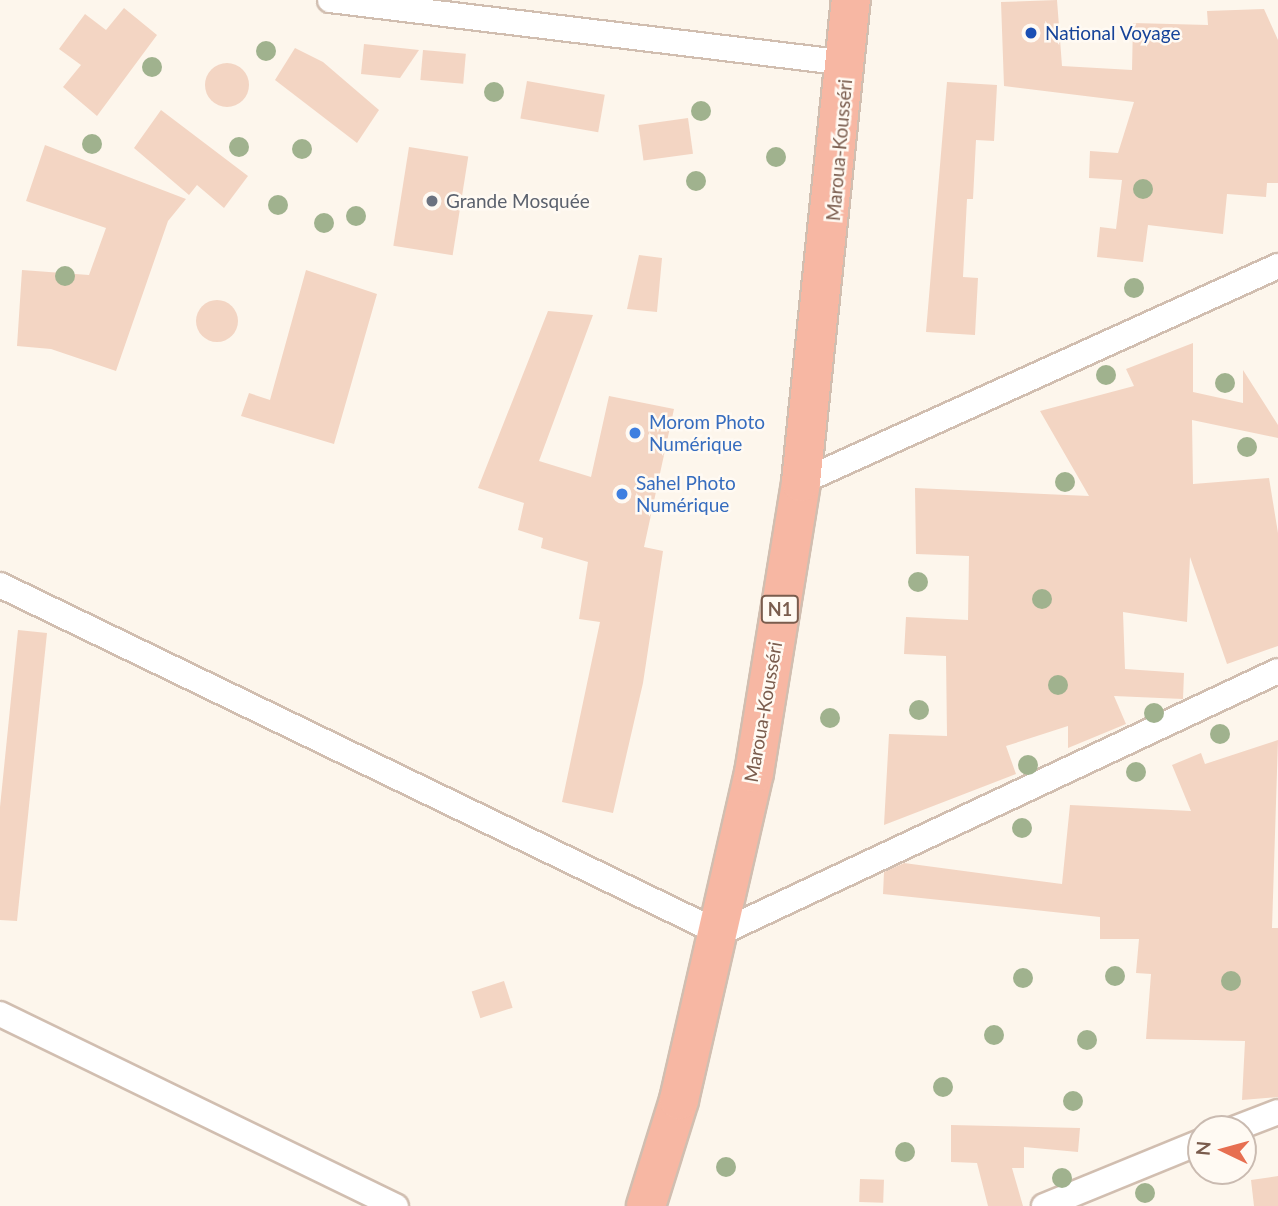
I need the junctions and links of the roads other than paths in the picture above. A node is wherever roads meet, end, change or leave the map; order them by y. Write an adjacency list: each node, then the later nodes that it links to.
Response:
1 (330, 0): 3 (street)
2 (852, 0): 3 (highway, Maroua-Kousséri / N1)
3 (847, 64): 5 (highway, Maroua-Kousséri / N1)
4 (1278, 266): 5 (street)
5 (801, 482): 8 (highway, Maroua-Kousséri / N1)
6 (0, 585): 8 (street)
7 (1278, 671): 8 (street)
8 (720, 933): 14 (highway, Maroua-Kousséri / N1)
9 (0, 1014): 13 (street)
10 (1278, 1112): 11 (street)
11 (1257, 1120)
12 (1187, 1148): 15 (street)
13 (396, 1206)
14 (646, 1206)
15 (1044, 1206)

